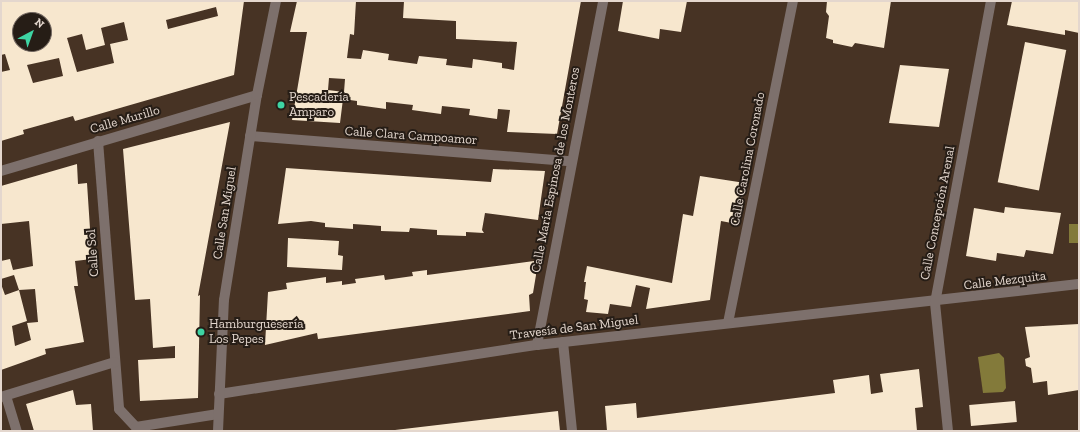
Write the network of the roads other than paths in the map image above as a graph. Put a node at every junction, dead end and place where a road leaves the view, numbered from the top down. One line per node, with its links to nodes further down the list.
1 (276, 1): 5 (street, Calle San Miguel)
2 (603, 1): 8 (street, Calle María Espinosa de los Monteros)
3 (793, 1): 12 (street, Calle Carolina Coronado)
4 (991, 1): 11 (street, Calle Concepción Arenal)
5 (257, 95): 6 (street, Calle San Miguel); 7 (street, Calle Murillo)
6 (250, 136): 8 (street, Calle Clara Campoamor); 16 (street, Calle San Miguel)
7 (98, 141): 9 (street, Calle Murillo); 15 (street, Calle Sol)
8 (570, 161): 14 (street, Calle María Espinosa de los Monteros)
9 (1, 171)
10 (1079, 284): 11 (street, Calle Mezquita)
11 (935, 303): 12 (street, Travesía de San Miguel); 22 (street, Calle Concepción Arenal)
12 (728, 323): 13 (street, Travesía de San Miguel)
13 (563, 342): 14 (street, Travesía de San Miguel); 21 (street)
14 (537, 345): 16 (street, Travesía de San Miguel)
15 (114, 362): 17 (street); 18 (street, Calle Sol)
16 (218, 394): 18 (street, Calle San Miguel)
17 (4, 396): 19 (street)
18 (218, 414): 20 (street, Calle San Miguel)
19 (17, 431)
20 (218, 431)
21 (572, 431)
22 (948, 431)

